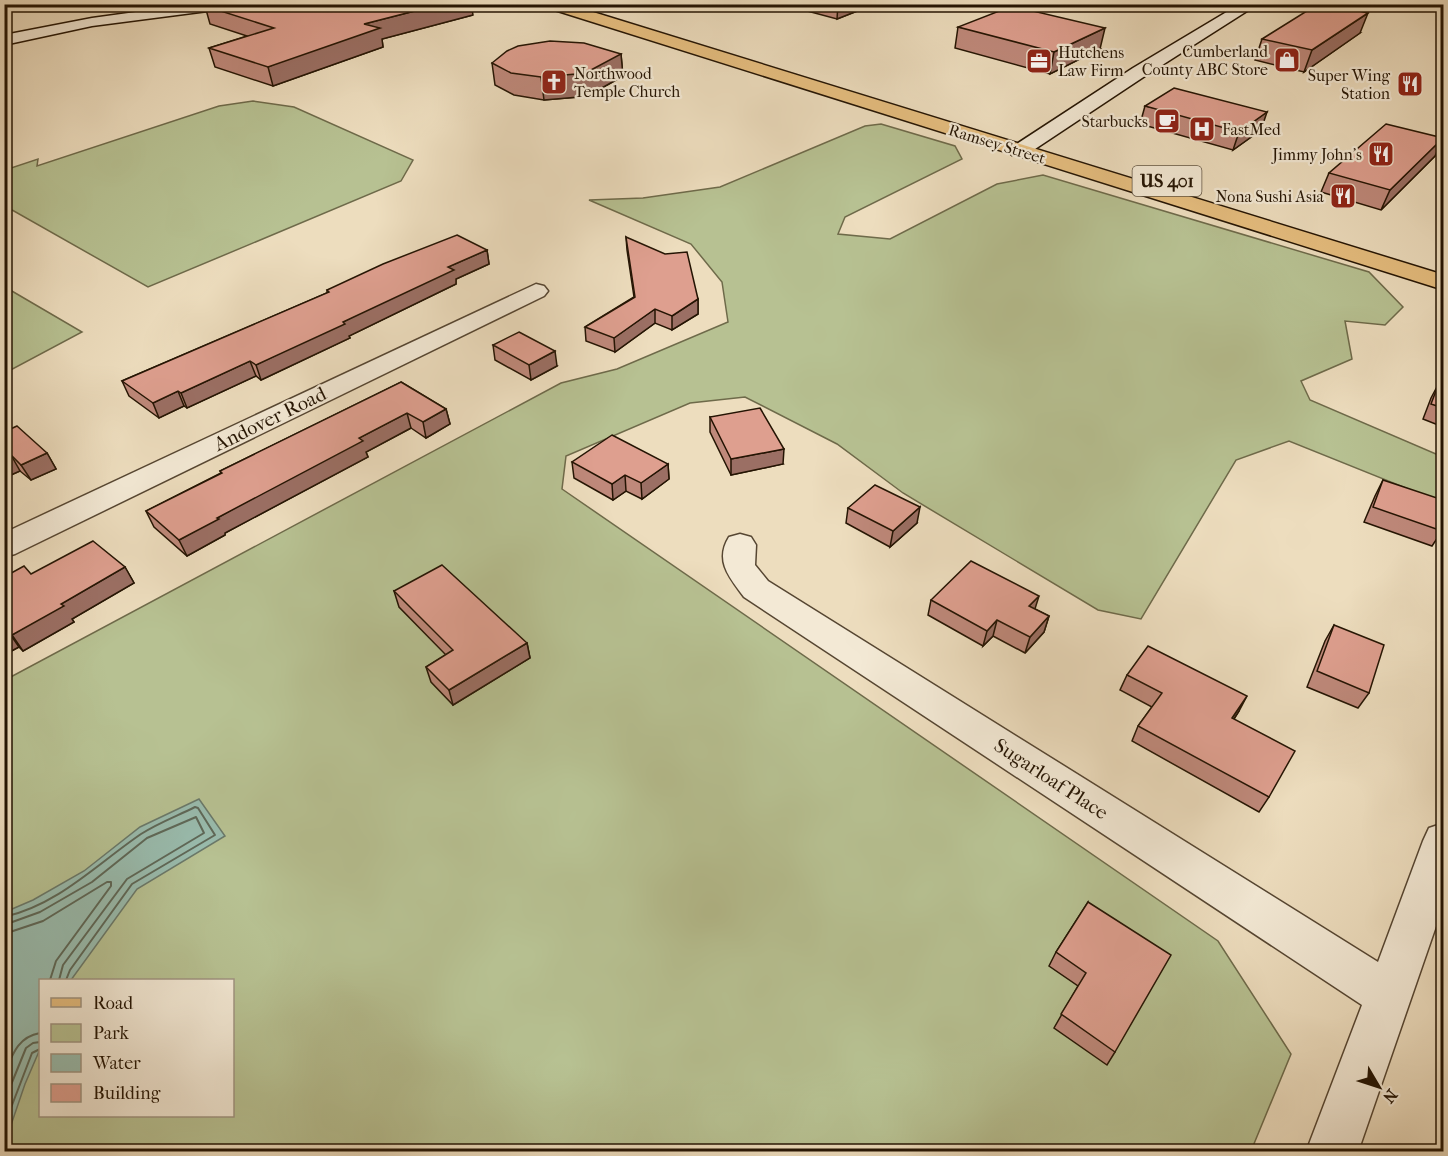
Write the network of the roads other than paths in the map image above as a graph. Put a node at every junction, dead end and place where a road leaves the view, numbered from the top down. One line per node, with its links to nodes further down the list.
1 (231, 4): 5 (street)
2 (550, 4): 6 (main road, Ramsey Street / US 401)
3 (586, 4): 6 (main road, Ramsey Street / US 401)
4 (1251, 4): 6 (street)
5 (4, 40)
6 (1026, 146): 7 (main road, Ramsey Street / US 401); 8 (main road, Ramsey Street / US 401)
7 (1443, 265)
8 (1443, 283)
9 (536, 291): 11 (street, Andover Road)
10 (740, 545): 13 (street, Sugarloaf Place)
11 (4, 546)
12 (1443, 841): 13 (street)
13 (1388, 995): 14 (street)
14 (1332, 1152)

